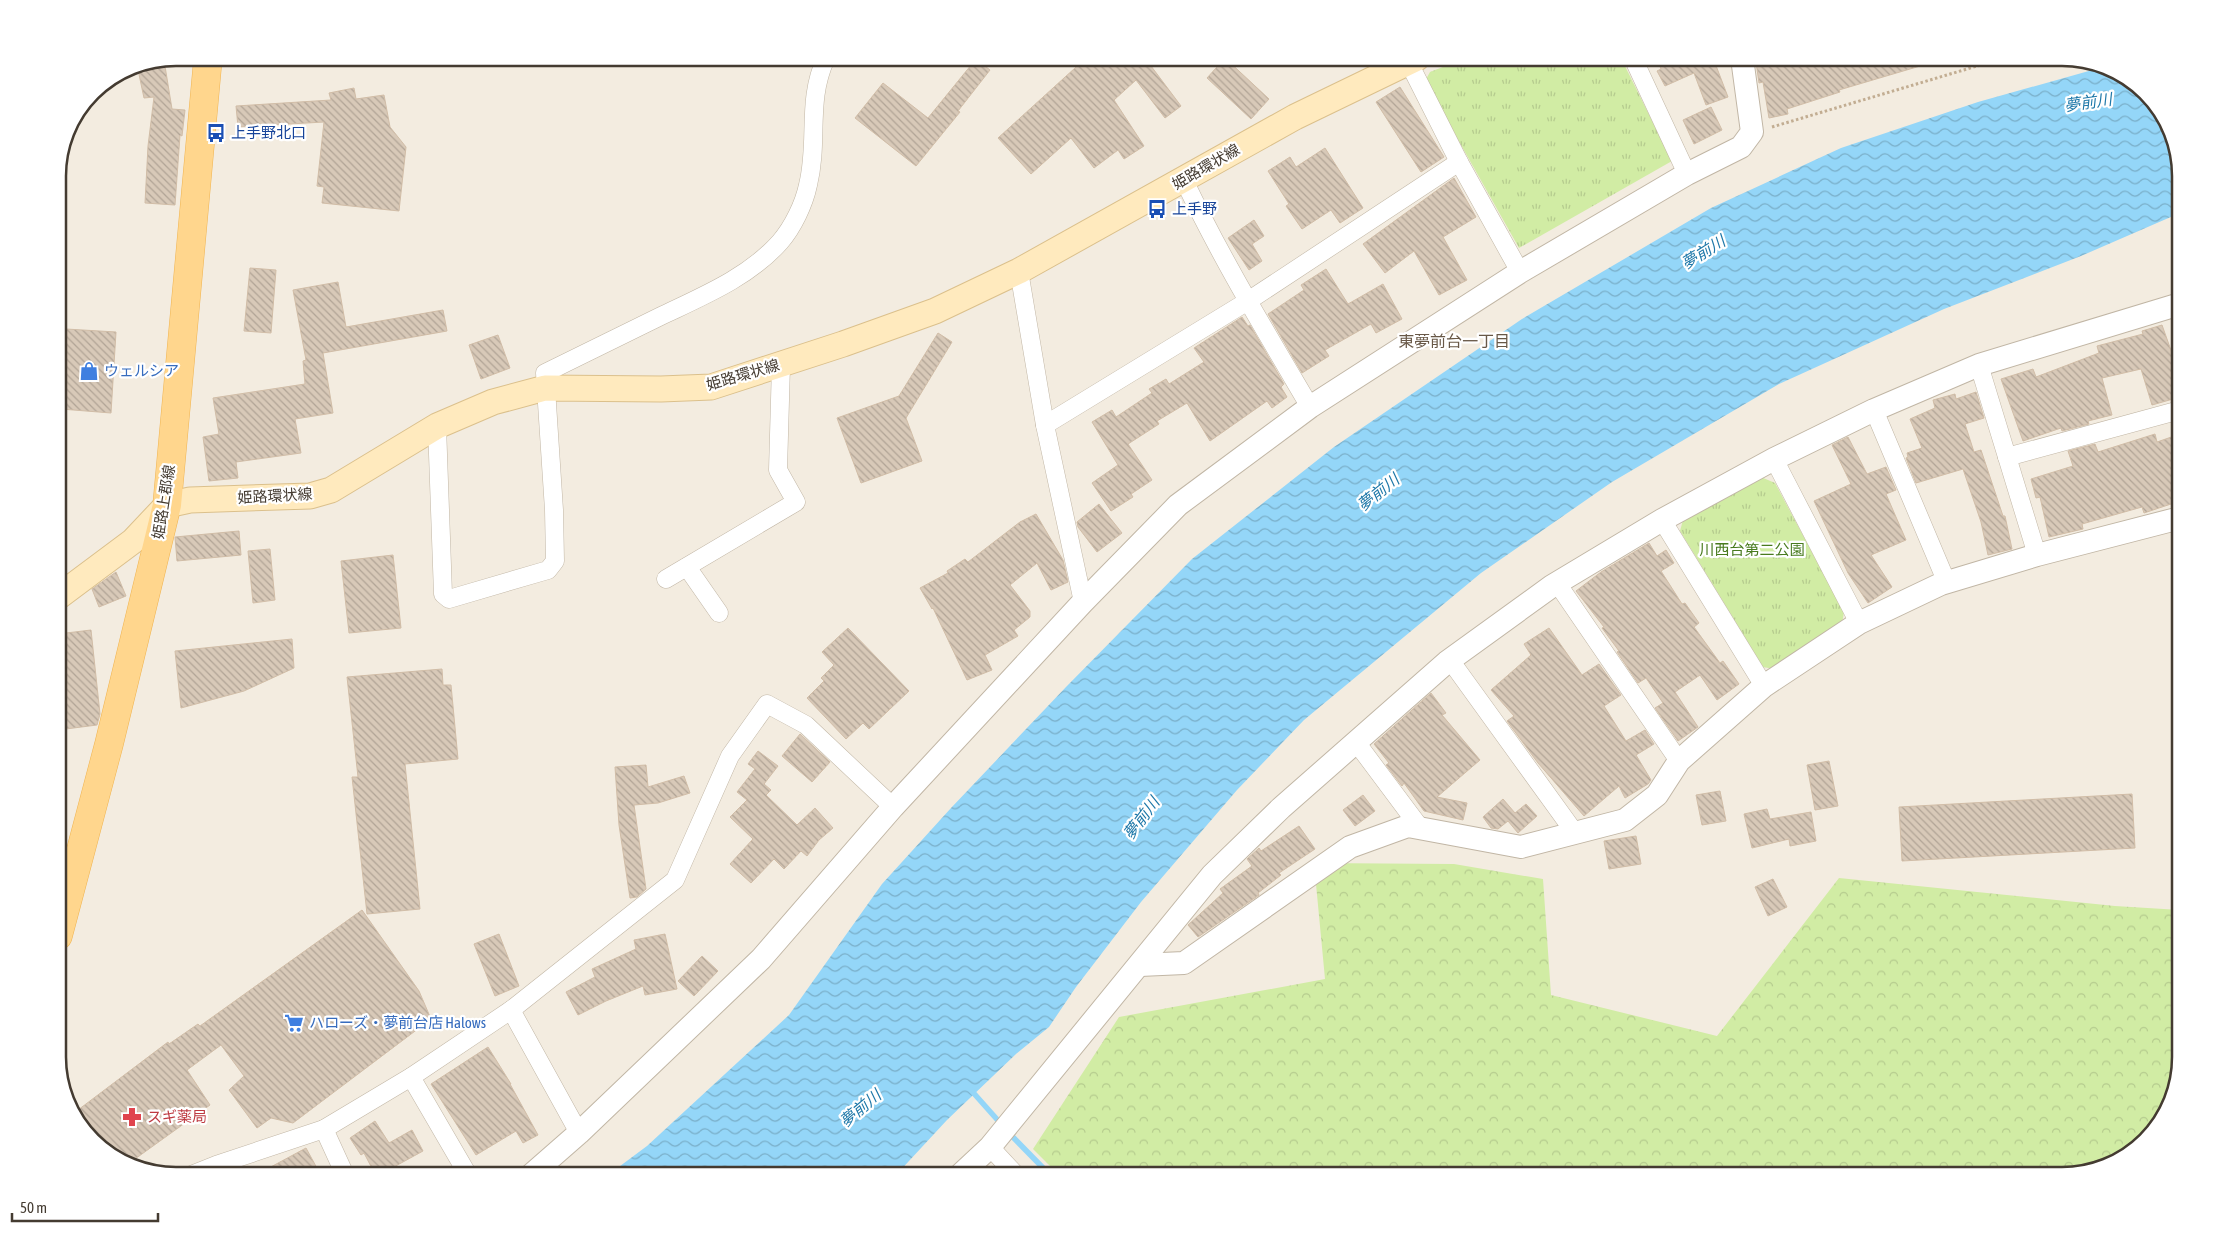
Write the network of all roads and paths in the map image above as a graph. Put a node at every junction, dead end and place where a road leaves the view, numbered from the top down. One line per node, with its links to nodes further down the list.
1 (207, 66): 26 (main road, 姫路上郡線)
2 (822, 66): 18 (street)
3 (1399, 66): 11 (main road, 姫路環状線)
4 (1416, 66): 9 (street)
5 (1638, 66): 10 (street)
6 (1743, 66): 8 (street)
7 (1977, 66): 8 (path)
8 (1752, 132): 10 (street)
9 (1459, 162): 13 (street); 14 (street)
10 (1687, 174): 13 (street)
11 (1184, 180): 12 (main road, 姫路環状線); 14 (street)
12 (1019, 270): 17 (main road, 姫路環状線); 22 (street)
13 (1520, 272): 19 (street)
14 (1248, 301): 19 (street); 22 (street)
15 (2172, 306): 16 (street)
16 (1979, 364): 20 (street); 24 (street)
17 (781, 365): 18 (main road, 姫路環状線); 30 (street)
18 (545, 388): 23 (main road, 姫路環状線); 23 (street)
19 (1310, 407): 35 (street)
20 (1874, 410): 25 (street); 32 (street)
21 (2172, 412): 24 (street)
22 (1045, 425): 35 (street)
23 (437, 426): 26 (main road, 姫路環状線)
24 (2007, 457): 29 (street)
25 (1774, 459): 27 (street); 37 (street)
26 (167, 505): 34 (main road); 45 (main road, 姫路上郡線)
27 (1662, 520): 33 (street); 39 (street)
28 (2172, 520): 29 (street)
29 (2037, 555): 32 (street)
30 (687, 567): 31 (street); 36 (street)
31 (666, 580)
32 (1947, 582): 37 (street)
33 (1557, 583): 38 (street); 41 (street)
34 (66, 591)
35 (1083, 602): 42 (street)
36 (719, 613)
37 (1859, 623): 39 (street)
38 (1450, 660): 40 (street); 44 (street)
39 (1764, 686): 41 (street)
40 (1356, 742): 43 (street); 46 (street)
41 (1679, 761): 44 (street)
42 (893, 807): 47 (street); 50 (street)
43 (1421, 828): 44 (street); 46 (street)
44 (1575, 833)
45 (66, 906)
46 (1140, 965): 51 (street)
47 (511, 1010): 48 (street); 50 (street)
48 (411, 1077): 49 (street); 54 (street)
49 (324, 1129): 52 (street); 53 (street)
50 (579, 1133): 55 (street)
51 (990, 1146): 56 (street); 57 (street)
52 (226, 1167)
53 (341, 1167)
54 (463, 1167)
55 (541, 1167)
56 (969, 1167)
57 (1008, 1167)

